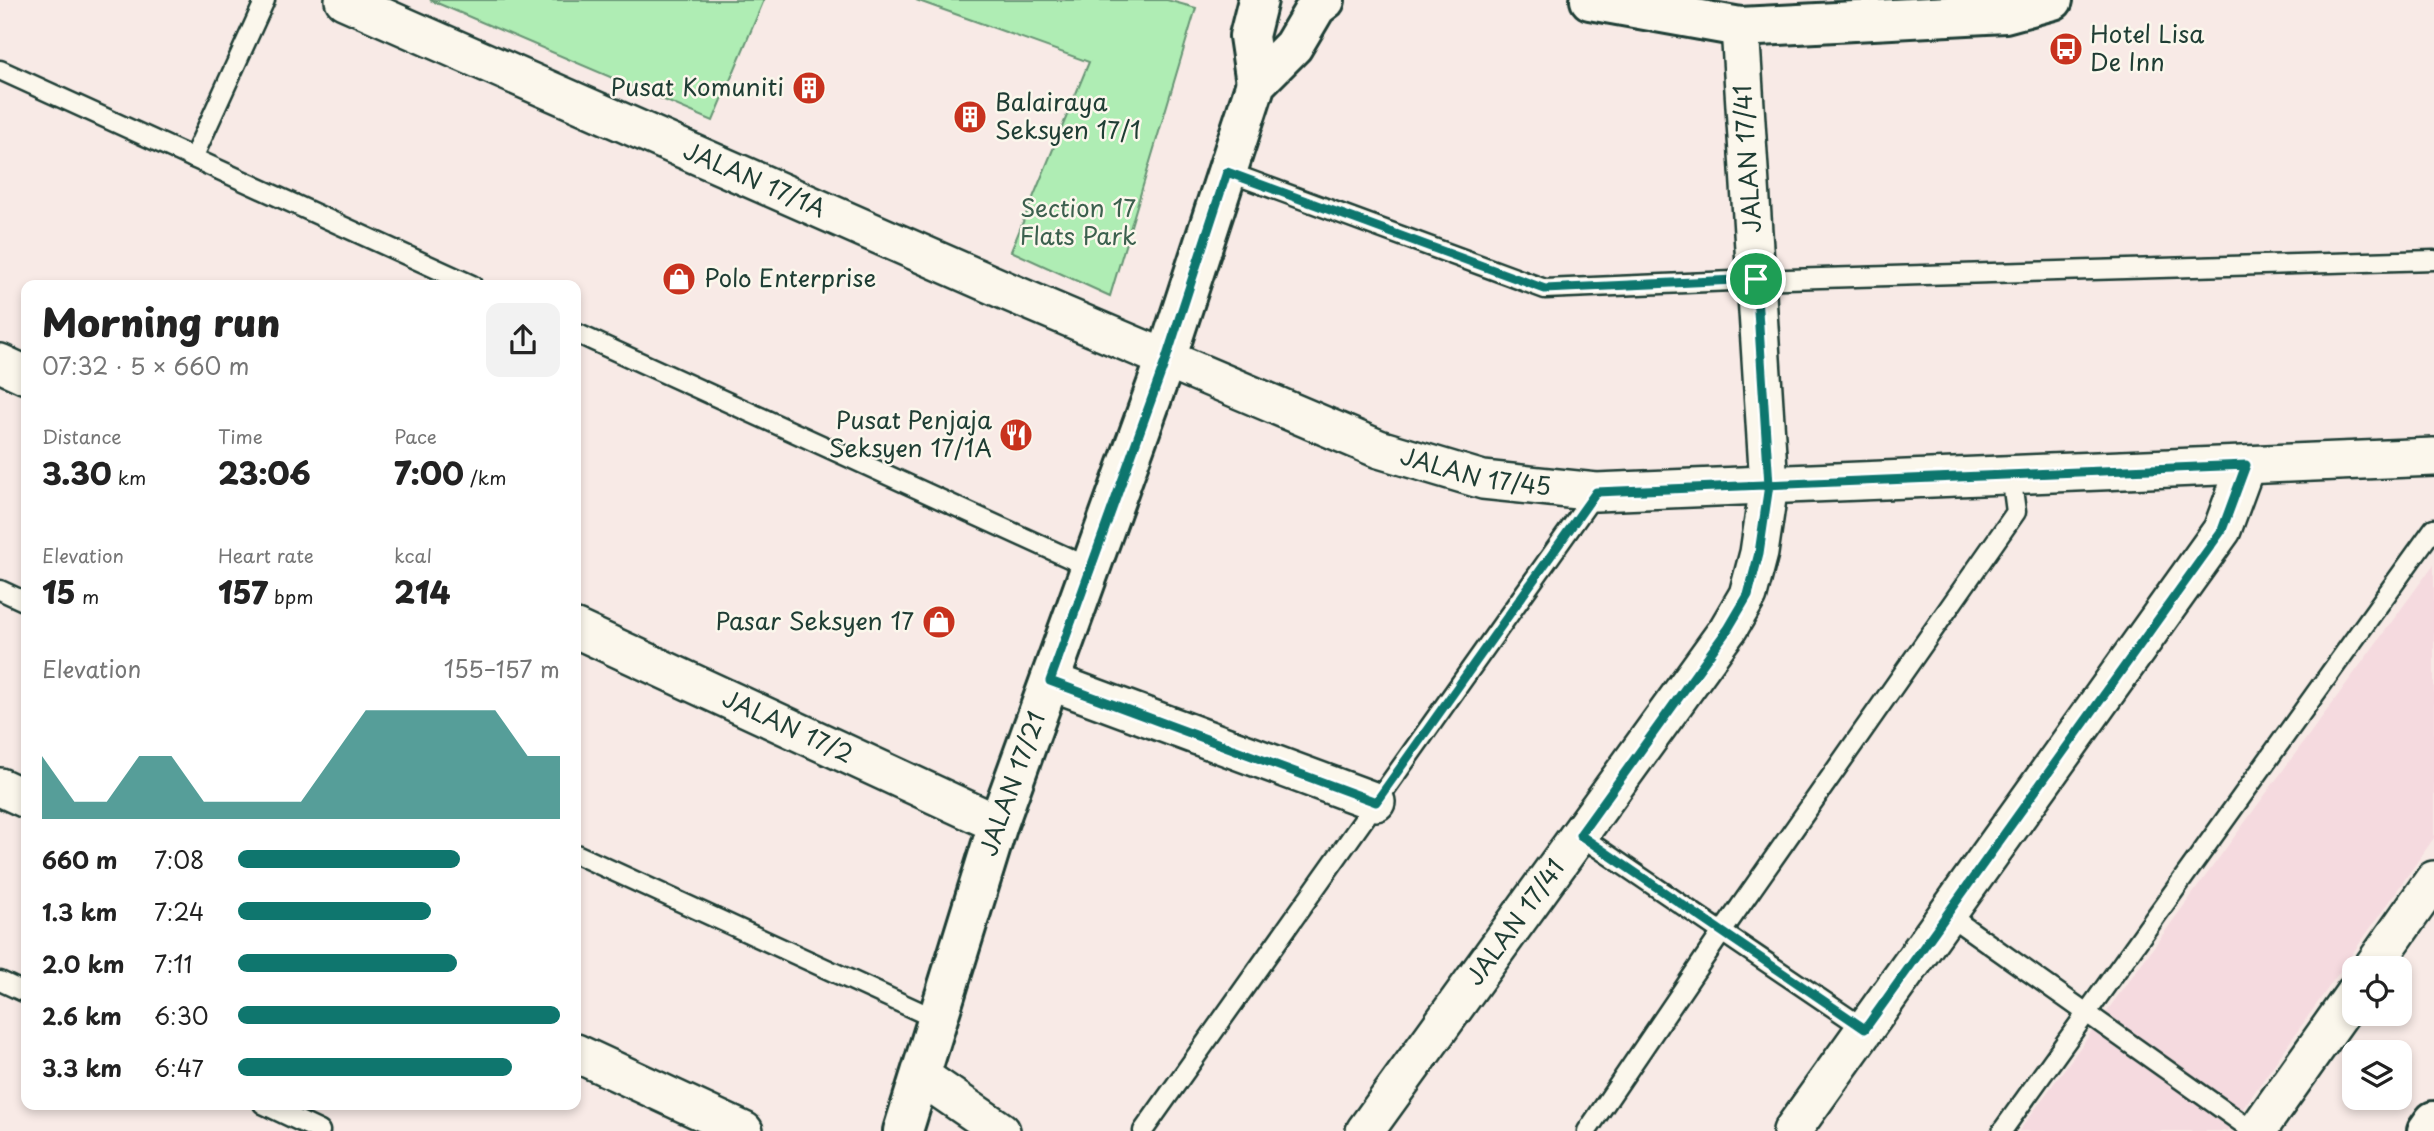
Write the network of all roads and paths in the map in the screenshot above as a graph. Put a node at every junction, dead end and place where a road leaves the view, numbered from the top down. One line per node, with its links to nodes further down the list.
1 (265, 0): 10 (lane)
2 (344, 0): 16 (street, JALAN 17/1A)
3 (1258, 0): 9 (street, JALAN 17/21)
4 (1325, 0): 9 (street, JALAN 17/21)
5 (1590, 0): 7 (street)
6 (2053, 0): 7 (street)
7 (1740, 27): 13 (street, JALAN 17/41)
8 (0, 70): 10 (lane)
9 (1256, 83): 11 (street, JALAN 17/21)
10 (193, 158): 14 (lane)
11 (1227, 172): 13 (lane); 16 (street, JALAN 17/21)
12 (2434, 260): 13 (lane)
13 (1756, 279): 22 (street, JALAN 17/41)
14 (461, 280)
15 (581, 335): 25 (lane)
16 (1166, 359): 23 (street, JALAN 17/45); 25 (street, JALAN 17/21)
17 (0, 363): 18 (street)
18 (21, 373)
19 (2434, 457): 20 (street, JALAN 17/45)
20 (2246, 465): 21 (street, JALAN 17/45); 37 (street)
21 (2011, 474): 22 (street, JALAN 17/45); 38 (lane)
22 (1769, 485): 23 (street, JALAN 17/45); 34 (street, JALAN 17/41)
23 (1596, 492): 32 (lane)
24 (2434, 528): 43 (lane)
25 (1091, 568): 29 (street, JALAN 17/21)
26 (0, 590): 27 (lane)
27 (21, 600)
28 (581, 631): 33 (street, JALAN 17/2)
29 (1050, 681): 32 (street); 33 (street, JALAN 17/21)
30 (0, 787): 31 (street)
31 (21, 797)
32 (1376, 802): 54 (lane)
33 (998, 824): 44 (street, JALAN 17/21)
34 (1580, 835): 38 (lane); 55 (street, JALAN 17/41)
35 (581, 856): 44 (lane)
36 (2434, 880): 39 (street)
37 (1947, 914): 43 (lane); 45 (street)
38 (1722, 932): 45 (lane); 56 (lane)
39 (2380, 956)
40 (0, 981): 41 (lane)
41 (21, 991)
42 (2342, 1011): 59 (street)
43 (2086, 1013): 58 (lane); 59 (lane)
44 (938, 1020): 47 (street, JALAN 17/21)
45 (1865, 1029): 57 (street)
46 (581, 1055): 51 (street)
47 (921, 1076): 52 (street, JALAN 17/21); 53 (street)
48 (275, 1110): 50 (lane)
49 (2434, 1121): 60 (street)
50 (320, 1131)
51 (744, 1131)
52 (904, 1131)
53 (1001, 1131)
54 (1143, 1131)
55 (1365, 1131)
56 (1587, 1131)
57 (1792, 1131)
58 (2002, 1131)
59 (2255, 1131)
60 (2427, 1131)

